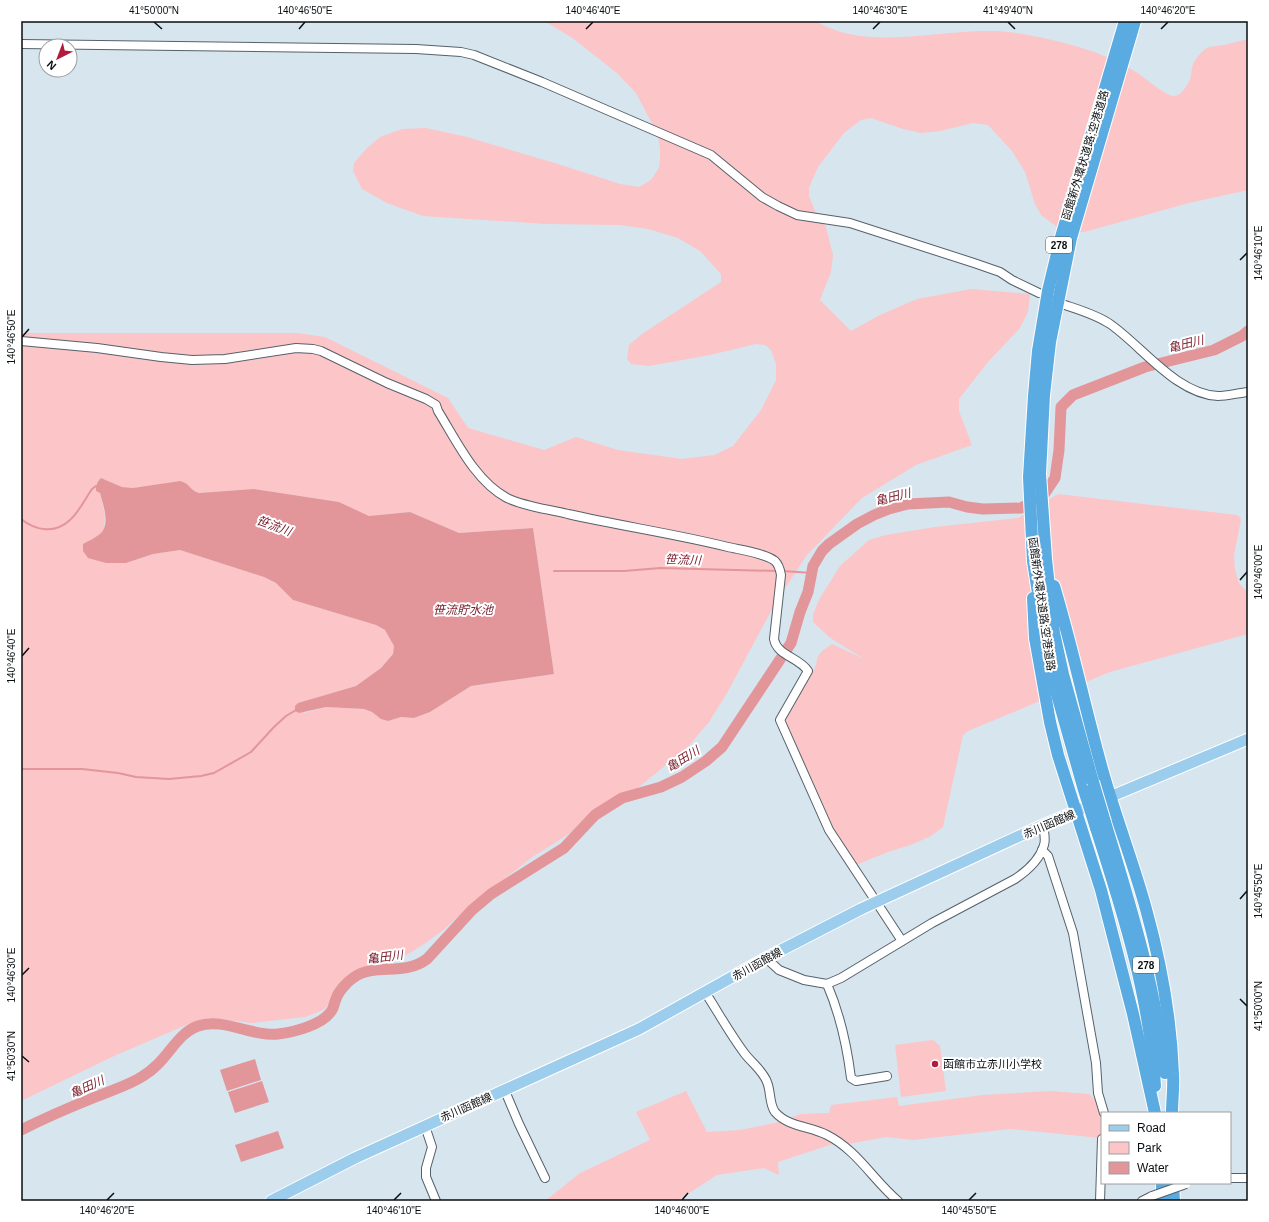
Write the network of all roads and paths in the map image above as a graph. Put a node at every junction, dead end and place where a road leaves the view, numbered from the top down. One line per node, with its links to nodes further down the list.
1 (1125, 21): 8 (highway, 函館新外環状道路;空港道路 / 278)
2 (1135, 21): 8 (highway, 函館新外環状道路;空港道路 / 278)
3 (21, 44): 4 (street)
4 (1039, 294)
5 (1065, 305): 7 (street)
6 (21, 342): 17 (street)
7 (1248, 392)
8 (1035, 476): 9 (highway, 函館新外環状道路;空港道路 / 278); 10 (highway, 函館新外環状道路;空港道路 / 278)
9 (1046, 559): 12 (highway); 15 (highway, 函館新外環状道路;空港道路 / 278, bridge)
10 (1033, 561): 13 (highway); 15 (highway, 函館新外環状道路;空港道路 / 278, bridge)
11 (1248, 739): 12 (main road, 赤川函館線)
12 (1110, 798): 13 (main road, 赤川函館線); 27 (highway)
13 (1077, 812): 14 (main road, 赤川函館線); 25 (highway)
14 (1043, 825): 16 (street); 17 (main road, 赤川函館線)
15 (1101, 825): 26 (highway, 函館新外環状道路;空港道路 / 278); 28 (highway, 函館新外環状道路;空港道路 / 278)
16 (1042, 850): 18 (street); 24 (street)
17 (876, 901): 18 (street); 19 (main road, 赤川函館線)
18 (902, 941): 20 (street)
19 (766, 958): 20 (street); 21 (main road, 赤川函館線)
20 (827, 984): 22 (street)
21 (705, 992): 23 (main road, 赤川函館線); 40 (street)
22 (887, 1076)
23 (505, 1091): 29 (main road, 赤川函館線); 31 (street)
24 (1104, 1112)
25 (1156, 1112)
26 (1156, 1112)
27 (1171, 1112)
28 (1171, 1112)
29 (425, 1126): 38 (main road, 赤川函館線); 39 (street)
30 (1101, 1170): 41 (street)
31 (545, 1178)
32 (1231, 1178): 33 (street)
33 (1248, 1178)
34 (1162, 1184): 37 (highway)
35 (1173, 1184): 43 (highway)
36 (1188, 1184): 37 (street, bridge)
37 (1157, 1199): 42 (street)
38 (271, 1201)
39 (436, 1201)
40 (898, 1201)
41 (1100, 1201)
42 (1142, 1201)
43 (1174, 1201)

